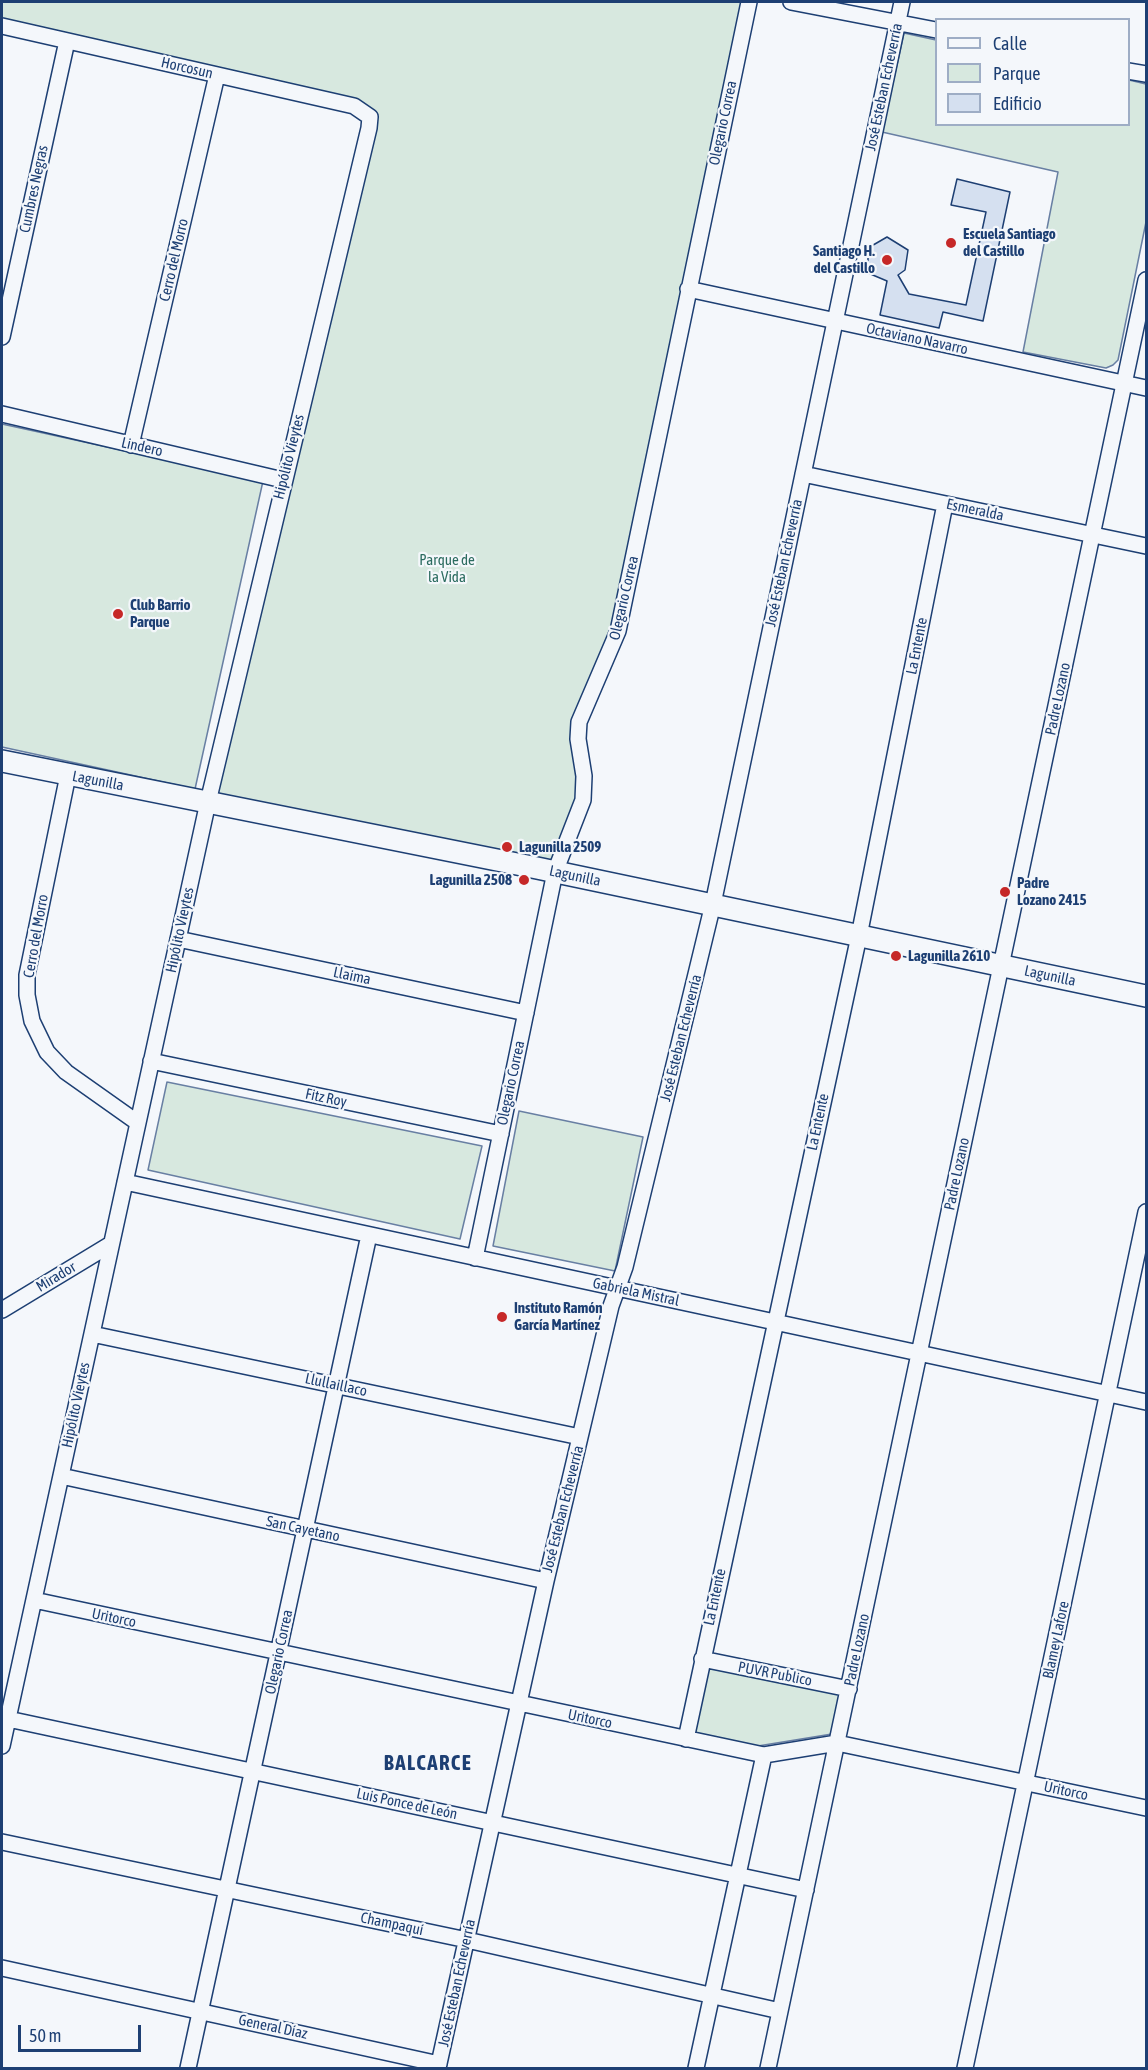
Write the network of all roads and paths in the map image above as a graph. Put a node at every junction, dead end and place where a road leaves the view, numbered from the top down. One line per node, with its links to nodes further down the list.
1 (749, 2): 13 (street, Olegario Correa)
2 (791, 2): 4 (street)
3 (902, 2): 4 (street, José Esteban Echeverría)
4 (897, 22): 6 (street); 14 (street, José Esteban Echeverría)
5 (2, 26): 7 (street, Horcosun)
6 (935, 30)
7 (67, 41): 10 (street, Horcosun); 15 (street, Cumbres Negras)
8 (1130, 70): 9 (street)
9 (1146, 74)
10 (217, 75): 11 (street, Horcosun); 19 (street, Cerro del Morro)
11 (370, 117): 21 (street, Hipólito Vieytes)
12 (1146, 280): 16 (street, Padre Lozano)
13 (688, 289): 14 (street, Octaviano Navarro); 28 (street, Olegario Correa)
14 (834, 321): 16 (street, Octaviano Navarro); 20 (street, José Esteban Echeverría)
15 (2, 337)
16 (1124, 383): 17 (street, Octaviano Navarro); 23 (street, Padre Lozano)
17 (1146, 388)
18 (2, 414): 19 (street, Lindero)
19 (131, 444): 21 (street, Lindero)
20 (803, 474): 22 (street, Esmeralda); 29 (street, José Esteban Echeverría)
21 (283, 480): 27 (street, Hipólito Vieytes)
22 (945, 504): 23 (street, Esmeralda); 30 (street, La Entente)
23 (1093, 535): 24 (street, Esmeralda); 32 (street, Padre Lozano)
24 (1146, 546)
25 (2, 761): 26 (main road, Lagunilla)
26 (68, 775): 27 (main road, Lagunilla); 36 (street, Cerro del Morro)
27 (208, 802): 28 (main road, Lagunilla); 31 (street, Hipólito Vieytes)
28 (555, 872): 29 (main road, Lagunilla); 34 (street, Olegario Correa)
29 (712, 904): 30 (main road, Lagunilla); 43 (street, José Esteban Echeverría)
30 (858, 936): 32 (main road, Lagunilla); 45 (street, La Entente)
31 (178, 939): 34 (street, Llaima); 35 (street, Hipólito Vieytes)
32 (1000, 966): 33 (main road, Lagunilla); 47 (street, Padre Lozano)
33 (1146, 996)
34 (526, 1013): 37 (street, Olegario Correa)
35 (151, 1061): 36 (street, Hipólito Vieytes); 37 (street, Fitz Roy)
36 (138, 1123): 38 (street, Hipólito Vieytes)
37 (501, 1134): 42 (street, Olegario Correa)
38 (125, 1182): 40 (street, Gabriela Mistral); 41 (street, Hipólito Vieytes)
39 (1146, 1212): 49 (street, Blamey Lafore)
40 (369, 1235): 42 (street, Gabriela Mistral); 48 (street, Olegario Correa)
41 (111, 1244): 44 (street, Mirador); 46 (street, Hipólito Vieytes)
42 (475, 1258): 43 (street, Gabriela Mistral)
43 (618, 1288): 45 (street, Gabriela Mistral); 51 (street, José Esteban Echeverría)
44 (2, 1310)
45 (774, 1322): 47 (street, Gabriela Mistral); 57 (street, La Entente)
46 (92, 1334): 48 (street, Llullaillaco); 52 (street, Hipólito Vieytes)
47 (919, 1353): 49 (street, Gabriela Mistral); 58 (street, Padre Lozano)
48 (336, 1385): 51 (street, Llullaillaco); 53 (street, Olegario Correa)
49 (1108, 1394): 50 (street, Gabriela Mistral); 66 (street, Blamey Lafore)
50 (1146, 1402)
51 (580, 1437): 54 (street, José Esteban Echeverría)
52 (61, 1476): 53 (street, San Cayetano); 55 (street, Hipólito Vieytes)
53 (305, 1529): 54 (street, San Cayetano); 56 (street, Olegario Correa)
54 (546, 1581): 59 (street, José Esteban Echeverría)
55 (34, 1600): 56 (street, Uritorco); 60 (street, Hipólito Vieytes)
56 (279, 1652): 59 (street, Uritorco); 65 (street, Olegario Correa)
57 (702, 1659): 58 (street, PUVR Publico); 61 (street, La Entente)
58 (849, 1689): 62 (street, Padre Lozano)
59 (519, 1704): 61 (street, Uritorco); 68 (street, José Esteban Echeverría)
60 (8, 1719): 63 (street, Hipólito Vieytes); 65 (street, Luis Ponce de León)
61 (686, 1739): 64 (street, Uritorco)
62 (837, 1743): 64 (street, Uritorco); 66 (street, Uritorco); 72 (street, Padre Lozano)
63 (2, 1746)
64 (764, 1755): 70 (street)
65 (253, 1771): 68 (street, Luis Ponce de León); 71 (street, Olegario Correa)
66 (1026, 1782): 67 (street, Uritorco); 82 (street, Blamey Lafore)
67 (1146, 1808)
68 (493, 1822): 70 (street, Luis Ponce de León); 73 (street, José Esteban Echeverría)
69 (2, 1842): 71 (street, Champaquí)
70 (739, 1875): 72 (street, Luis Ponce de León); 75 (street)
71 (228, 1888): 73 (street, Champaquí); 77 (street, Olegario Correa)
72 (806, 1890): 76 (street, Padre Lozano)
73 (467, 1940): 75 (street, Champaquí); 78 (street, José Esteban Echeverría)
74 (2, 1968): 77 (street, General Díaz)
75 (712, 1995): 76 (street, Champaquí); 80 (street)
76 (780, 2011): 81 (street, Padre Lozano)
77 (201, 2012): 78 (street, General Díaz); 79 (street, Olegario Correa)
78 (439, 2066)
79 (188, 2068)
80 (696, 2068)
81 (768, 2068)
82 (965, 2068)

